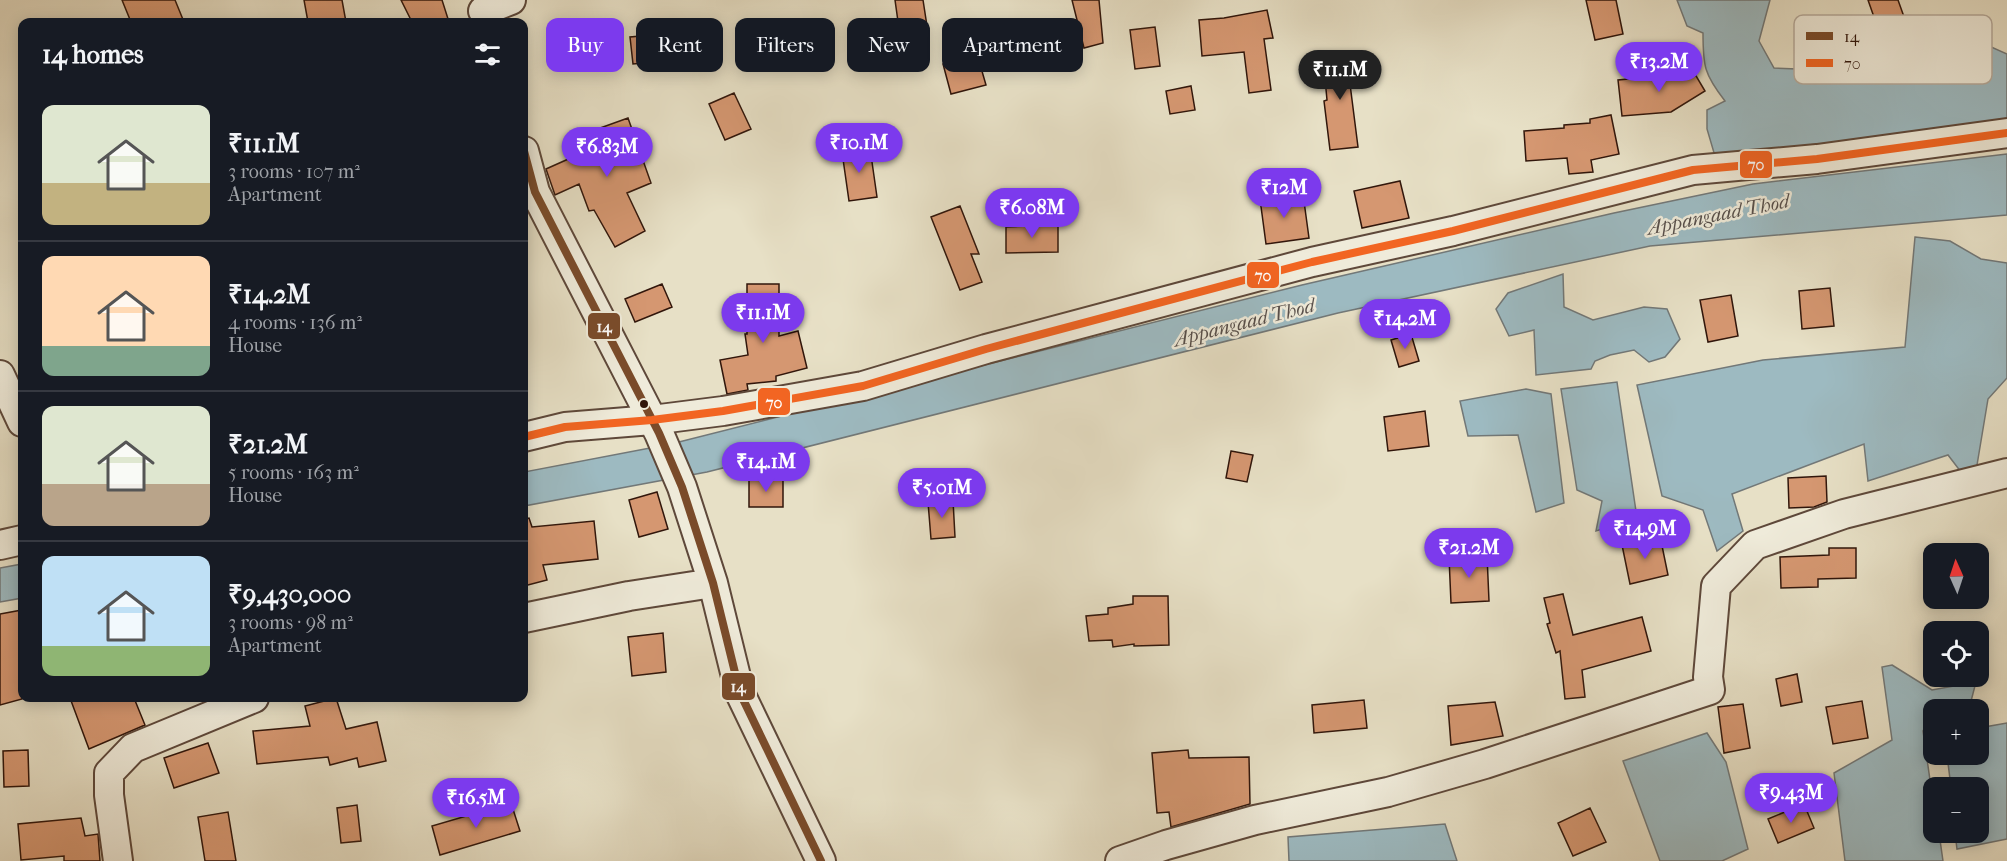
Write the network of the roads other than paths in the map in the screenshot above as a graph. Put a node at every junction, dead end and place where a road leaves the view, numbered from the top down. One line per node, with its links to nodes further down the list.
1 (511, 0): 2 (street)
2 (483, 11)
3 (2007, 133): 7 (street)
4 (528, 166): 7 (street)
5 (0, 375): 6 (street)
6 (18, 413)
7 (656, 426): 8 (street); 12 (street)
8 (528, 436)
9 (2007, 473): 17 (street)
10 (18, 541): 11 (street)
11 (0, 545)
12 (713, 583): 13 (street); 16 (street)
13 (528, 617)
14 (244, 702): 15 (street)
15 (118, 861)
16 (821, 861)
17 (1120, 861)

